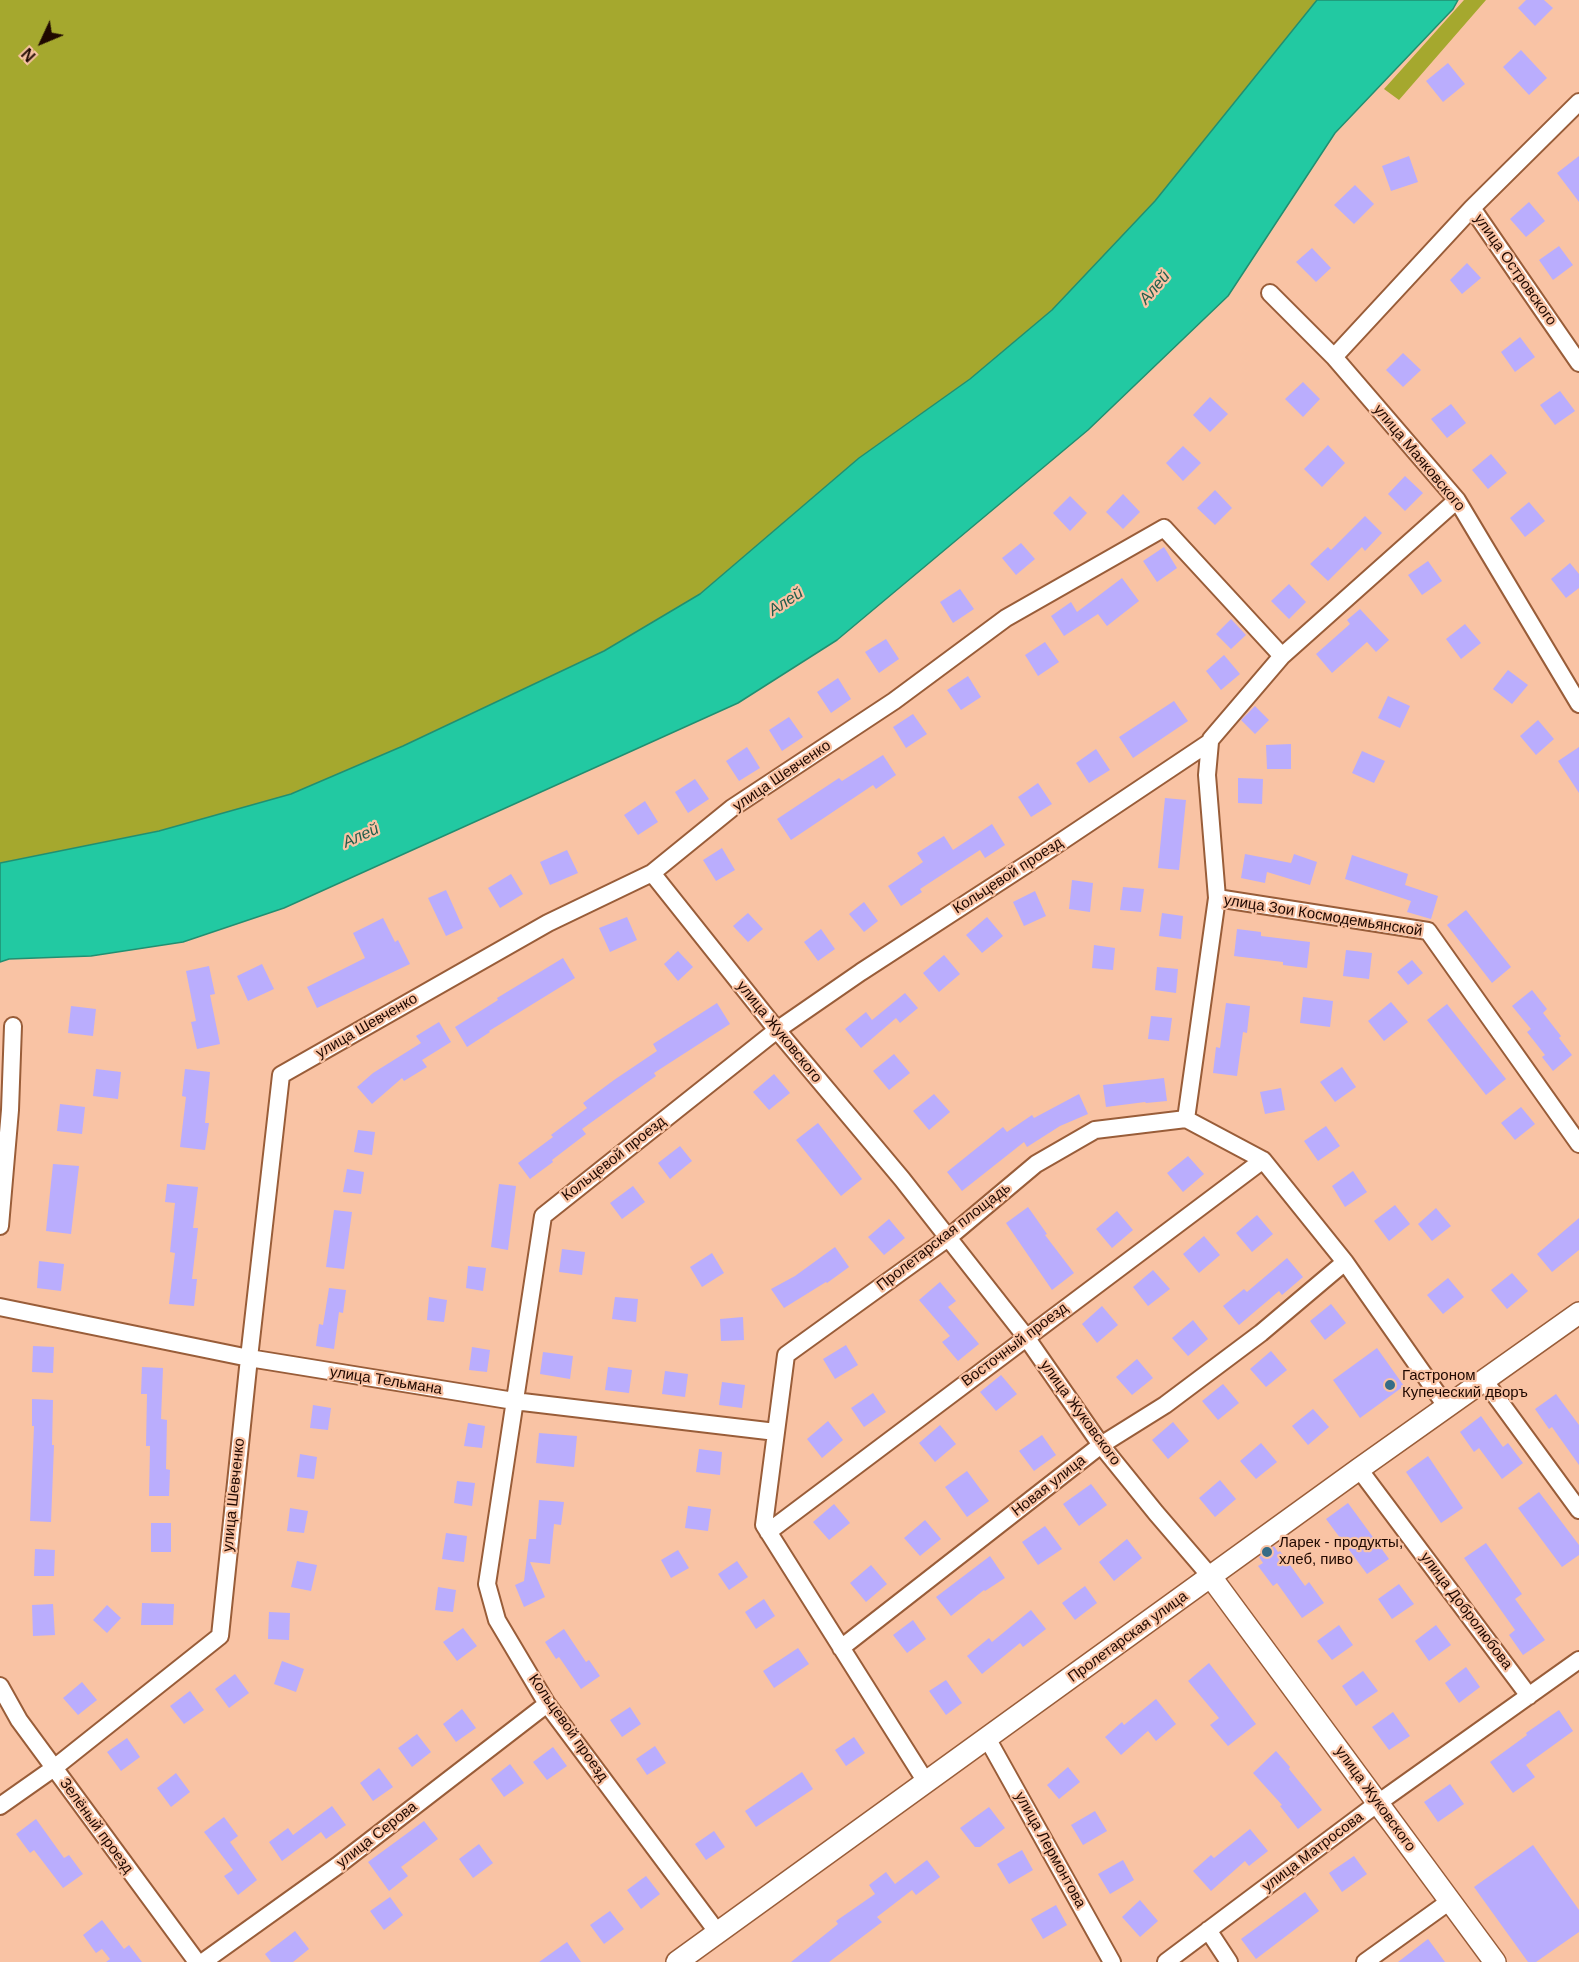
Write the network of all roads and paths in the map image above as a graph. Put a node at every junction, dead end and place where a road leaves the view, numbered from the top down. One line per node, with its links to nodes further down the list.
1 (1579, 102): 2 (street)
2 (1472, 208): 4 (street); 5 (street, улица Островского)
3 (1270, 293): 4 (street, улица Маяковского)
4 (1334, 357): 6 (street, улица Маяковского)
5 (1579, 363)
6 (1457, 500): 7 (street, Кольцевой проезд); 8 (street, улица Маяковского)
7 (1282, 656): 9 (street, Кольцевой проезд); 10 (street, улица Шевченко)
8 (1579, 704)
9 (1210, 742): 11 (street); 13 (street, Кольцевой проезд)
10 (652, 873): 13 (street, улица Жуковского); 23 (street, улица Шевченко)
11 (1217, 898): 14 (street, улица Зои Космодемьянской); 15 (street, улица Зои Космодемьянской)
12 (14, 1026): 17 (street)
13 (777, 1030): 18 (street, улица Жуковского); 25 (street, Кольцевой проезд)
14 (1186, 1119): 16 (street); 18 (street, Пролетарская площадь)
15 (1579, 1144)
16 (1263, 1160): 19 (street); 22 (street, Восточный проезд)
17 (0, 1226)
18 (948, 1238): 22 (street, улица Жуковского); 27 (street, Пролетарская площадь)
19 (1345, 1262): 26 (street); 28 (street, Новая улица)
20 (0, 1307): 23 (street, улица Тельмана)
21 (1579, 1313): 24 (street, Пролетарская улица)
22 (1026, 1337): 28 (street, улица Жуковского); 31 (street, Восточный проезд)
23 (249, 1358): 25 (street, улица Тельмана); 39 (street, улица Шевченко)
24 (1484, 1380): 26 (street, Пролетарская улица); 30 (street)
25 (514, 1401): 27 (street, улица Тельмана); 37 (street, Кольцевой проезд)
26 (1446, 1407): 29 (street, Пролетарская улица)
27 (776, 1432): 31 (street, Пролетарская площадь)
28 (1101, 1445): 32 (street, улица Жуковского); 33 (street, Новая улица)
29 (1359, 1469): 32 (street, Пролетарская улица); 36 (street, улица Добролюбова)
30 (1579, 1510)
31 (768, 1532): 33 (street, Пролетарская площадь)
32 (1211, 1577): 38 (street, Пролетарская улица); 41 (street, улица Жуковского)
33 (841, 1648): 40 (street, Пролетарская площадь)
34 (1579, 1660): 36 (street, улица Матросова)
35 (0, 1686): 39 (street, Зелёный проезд)
36 (1529, 1696): 41 (street, улица Матросова)
37 (547, 1704): 45 (street, Кольцевой проезд); 47 (street, улица Серова)
38 (987, 1738): 40 (street, Пролетарская улица); 49 (street, улица Лермонтова)
39 (54, 1768): 42 (street, улица Шевченко); 46 (street, Зелёный проезд)
40 (926, 1782): 45 (street, Пролетарская улица)
41 (1378, 1803): 43 (street, улица Жуковского); 44 (street, улица Матросова)
42 (0, 1806)
43 (1450, 1901): 52 (street); 53 (street, улица Жуковского)
44 (1208, 1930): 50 (street, улица Матросова); 51 (street)
45 (718, 1933): 48 (street, Пролетарская улица)
46 (197, 1962)
47 (203, 1962)
48 (677, 1962)
49 (1112, 1962)
50 (1166, 1962)
51 (1229, 1962)
52 (1365, 1962)
53 (1495, 1962)

